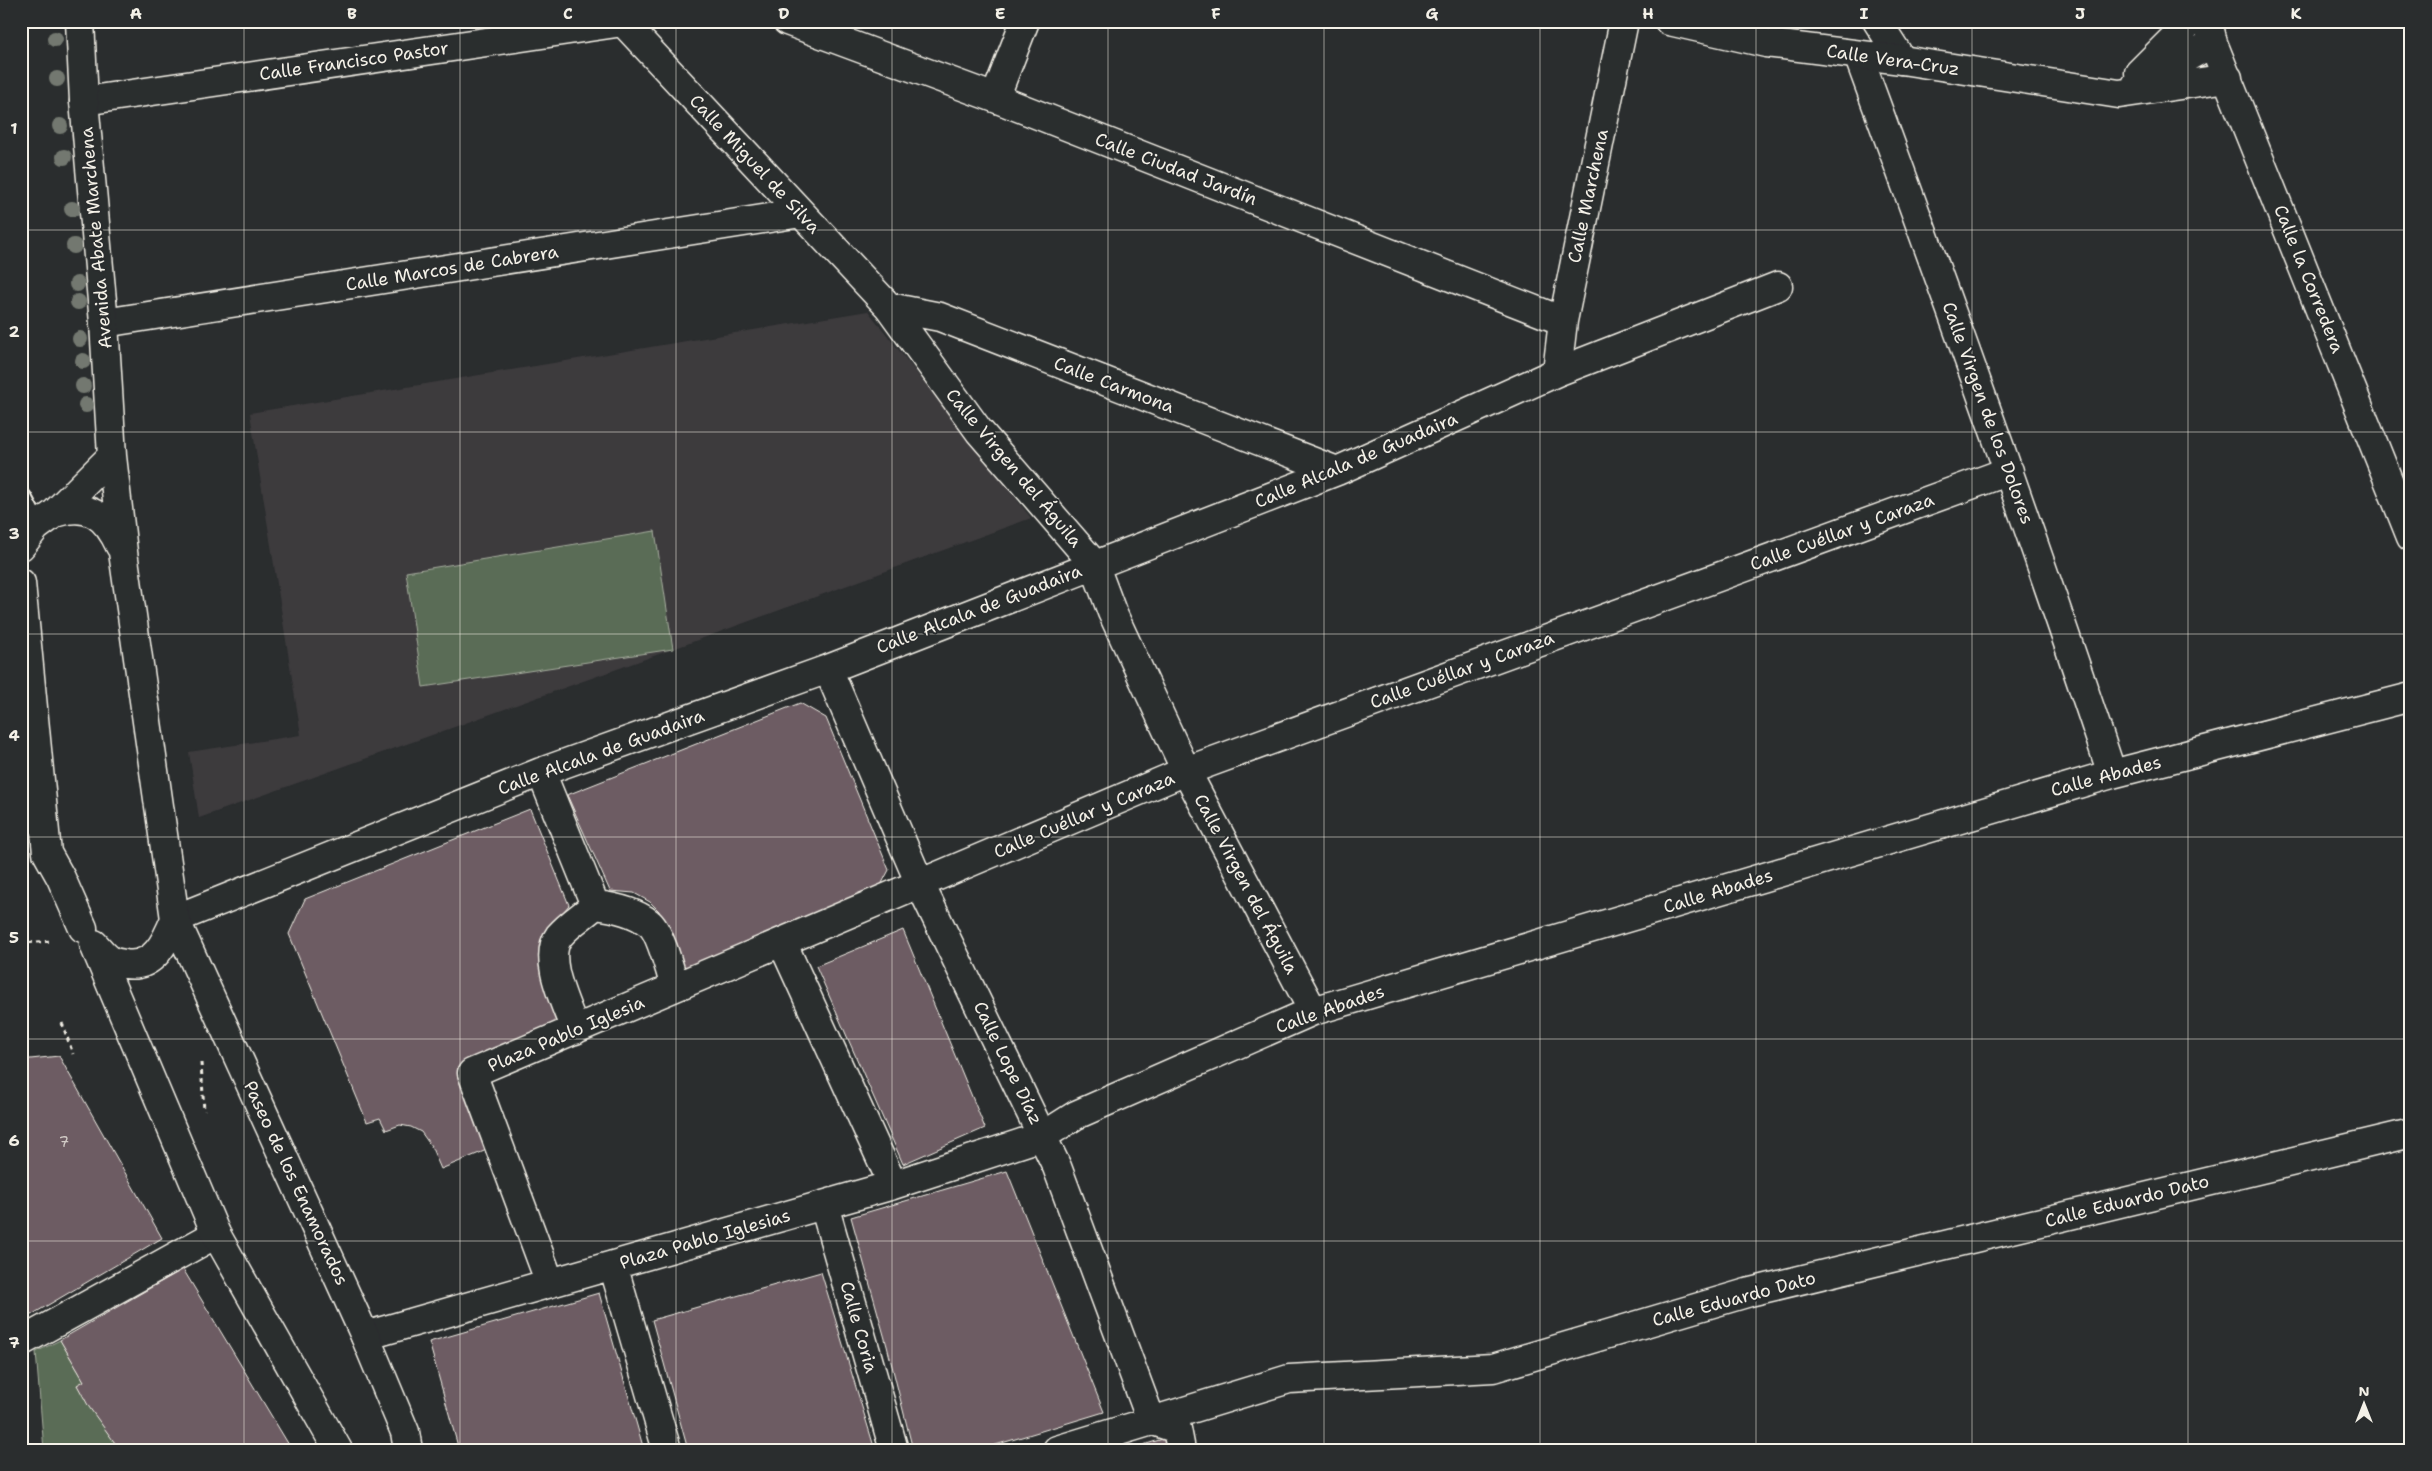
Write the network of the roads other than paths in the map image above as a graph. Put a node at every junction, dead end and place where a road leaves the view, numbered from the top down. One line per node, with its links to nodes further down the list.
1 (80, 21): 15 (street, Avenida Abate Marchena)
2 (787, 21): 14 (street, Calle Ciudad Jardín)
3 (1025, 21): 14 (street)
4 (1624, 21): 19 (street, Calle Marchena)
5 (1669, 21): 10 (street, Calle Vera-Cruz)
6 (1877, 21): 11 (street)
7 (2191, 21): 13 (street)
8 (623, 22): 15 (street, Calle Francisco Pastor); 16 (street, Calle Miguel de Silva)
9 (2210, 32): 12 (street, Calle la Corredera); 13 (street)
10 (1858, 55): 11 (street, Calle Vera-Cruz); 24 (street, Calle Virgen de los Dolores)
11 (1902, 60): 13 (street, Calle Vera-Cruz)
12 (2228, 78): 13 (street, Calle Vera-Cruz); 27 (street, Calle la Corredera)
13 (2119, 94)
14 (995, 98): 19 (street, Calle Ciudad Jardín)
15 (84, 101): 20 (street, Avenida Abate Marchena)
16 (801, 213): 18 (street, Calle Miguel de Silva); 20 (street, Calle Marcos de Cabrera)
17 (1778, 286): 21 (street, Calle Alcala de Guadaira)
18 (889, 307): 23 (street, Calle Carmona); 29 (street, Calle Virgen del Águila)
19 (1563, 321): 21 (street, Calle Marchena)
20 (104, 323): 22 (street, Avenida Abate Marchena)
21 (1557, 372): 23 (street, Calle Alcala de Guadaira)
22 (112, 456): 26 (street); 28 (street, Avenida Abate Marchena)
23 (1336, 471): 29 (street, Calle Alcala de Guadaira)
24 (2009, 471): 33 (street, Calle Cuéllar y Caraza); 35 (street, Calle Virgen de los Dolores)
25 (21, 499): 26 (lane)
26 (38, 529): 28 (street)
27 (2411, 537)
28 (123, 552): 38 (street, Avenida Abate Marchena)
29 (1094, 564): 31 (street, Calle Alcala de Guadaira); 33 (street, Calle Virgen del Águila)
30 (21, 583): 39 (street)
31 (828, 669): 34 (street, Calle Alcala de Guadaira); 36 (street, Calle Lope Díaz)
32 (2411, 697): 35 (street, Calle Abades)
33 (1186, 771): 36 (street, Calle Cuéllar y Caraza); 42 (street, Calle Virgen del Águila)
34 (541, 772): 37 (street); 38 (street, Calle Alcala de Guadaira)
35 (2112, 774): 42 (street, Calle Abades)
36 (920, 884): 40 (street, Plaza Pablo Iglesia); 45 (street, Calle Lope Díaz)
37 (595, 905): 41 (street); 43 (street)
38 (175, 919): 39 (street); 51 (street, Paseo de los Enamorados)
39 (88, 936): 48 (street)
40 (782, 942): 41 (street, Plaza Pablo Iglesia); 46 (street)
41 (675, 987): 43 (street, Plaza Pablo Iglesia)
42 (1313, 1011): 45 (street, Calle Abades)
43 (575, 1030): 50 (street, Plaza Pablo Iglesia)
44 (2411, 1133): 53 (street, Calle Eduardo Dato)
45 (1043, 1136): 46 (street, Plaza Pablo Iglesias); 53 (street, Calle Lope Díaz)
46 (893, 1185): 47 (street, Plaza Pablo Iglesias)
47 (824, 1205): 49 (street, Plaza Pablo Iglesias); 57 (street, Calle Coria)
48 (216, 1234): 52 (street); 54 (street)
49 (613, 1265): 50 (street, Plaza Pablo Iglesias); 56 (street)
50 (550, 1283): 51 (street, Plaza Pablo Iglesias)
51 (366, 1336): 55 (street, Paseo de los Enamorados)
52 (21, 1342)
53 (1151, 1420): 58 (street, Calle Eduardo Dato); 59 (street)
54 (338, 1450)
55 (408, 1450)
56 (667, 1450)
57 (894, 1450)
58 (1058, 1450)
59 (1181, 1450)

